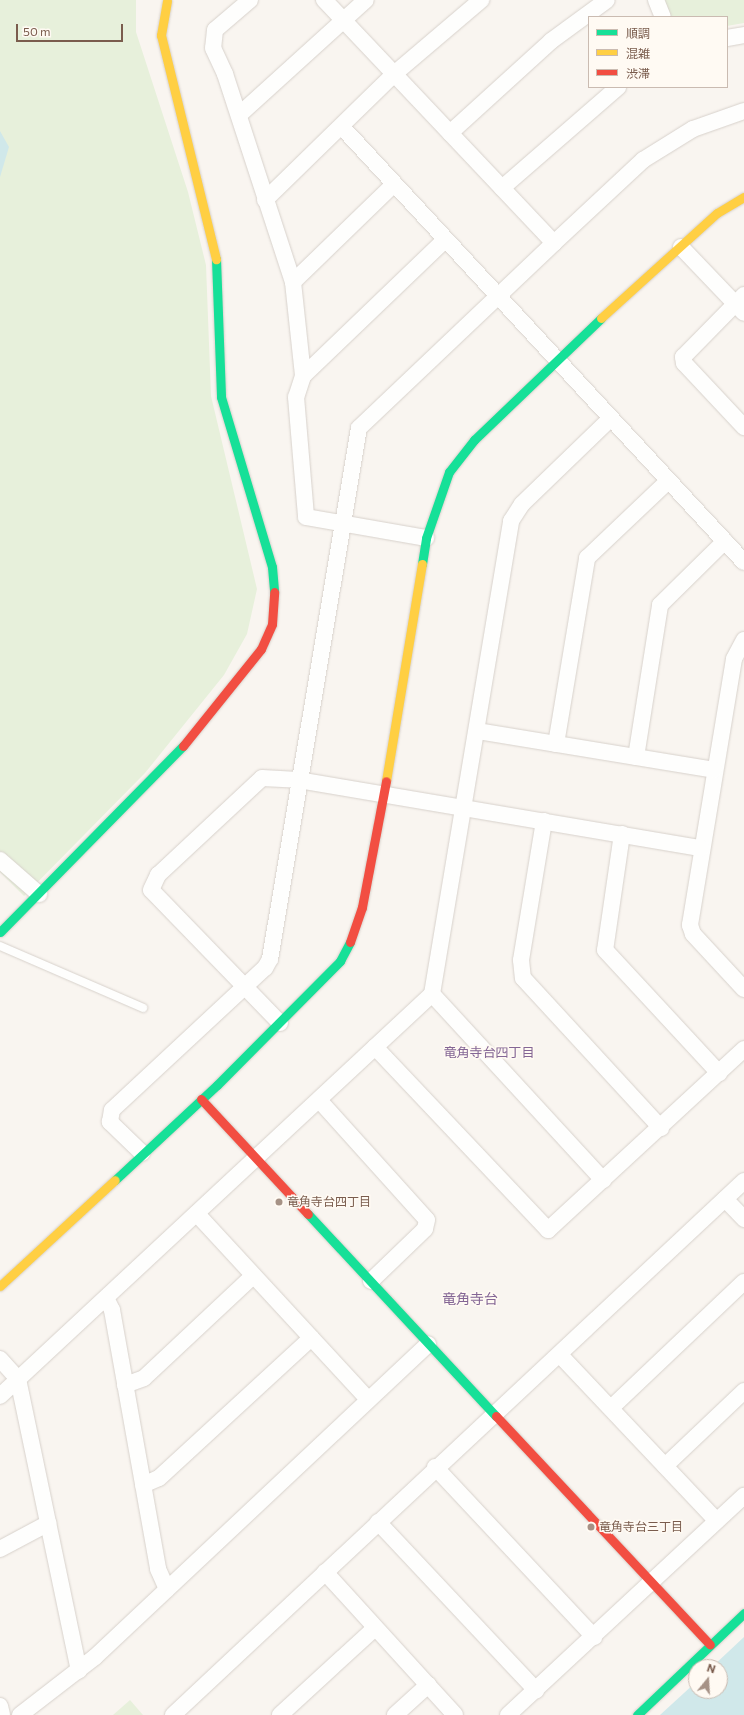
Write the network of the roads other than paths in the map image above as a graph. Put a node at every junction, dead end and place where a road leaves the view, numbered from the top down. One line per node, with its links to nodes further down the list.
1 (167, 0): 49 (street)
2 (250, 0): 15 (street)
3 (324, 0): 9 (street)
4 (366, 0): 9 (street)
5 (481, 0): 12 (street)
6 (607, 0): 17 (street)
7 (656, 0): 8 (street)
8 (663, 16)
9 (343, 21): 12 (street); 15 (street)
10 (744, 35): 11 (street)
11 (728, 38)
12 (393, 75): 16 (street); 17 (street)
13 (617, 88): 19 (street)
14 (744, 111): 23 (street)
15 (239, 115): 21 (street)
16 (342, 127): 18 (street); 21 (street)
17 (450, 133): 19 (street)
18 (394, 184): 22 (street); 25 (street)
19 (502, 188): 23 (street)
20 (744, 197): 24 (street)
21 (265, 200): 25 (street)
22 (444, 240): 26 (street); 29 (street)
23 (554, 243): 26 (street)
24 (681, 247): 27 (street); 28 (street)
25 (293, 282): 29 (street)
26 (498, 298): 28 (street); 33 (street)
27 (741, 304): 31 (street)
28 (555, 360): 30 (street); 34 (street)
29 (303, 376): 33 (street)
30 (610, 419): 32 (street); 38 (street)
31 (744, 427)
32 (668, 481): 35 (street); 39 (street)
33 (342, 523): 34 (street); 42 (street)
34 (426, 538): 43 (street)
35 (725, 542): 36 (street); 40 (street)
36 (744, 562)
37 (744, 640): 41 (street)
38 (477, 731): 39 (street); 44 (street)
39 (556, 744): 40 (street)
40 (636, 757): 41 (street)
41 (714, 770): 47 (street)
42 (298, 780): 43 (street); 52 (street); 52 (street)
43 (384, 795): 44 (street); 56 (street)
44 (465, 808): 45 (street); 54 (street)
45 (544, 821): 46 (street); 62 (street)
46 (622, 834): 47 (street); 59 (street)
47 (701, 848): 53 (street)
48 (0, 860): 49 (street)
49 (39, 894): 50 (street)
50 (0, 932)
51 (0, 946): 55 (lane)
52 (244, 987): 56 (street); 63 (street)
53 (744, 989)
54 (432, 994): 57 (street); 65 (street)
55 (143, 1008)
56 (280, 1023): 60 (street)
57 (375, 1047): 61 (street); 65 (street)
58 (744, 1049): 59 (street)
59 (719, 1073): 62 (street)
60 (201, 1099): 63 (street); 64 (street)
61 (319, 1100): 64 (street); 71 (street)
62 (661, 1128): 65 (street)
63 (142, 1153): 73 (street)
64 (256, 1158): 68 (street); 71 (street)
65 (603, 1180)
66 (744, 1181): 67 (street)
67 (725, 1199): 69 (street); 77 (street)
68 (197, 1214): 70 (street); 74 (street)
69 (744, 1219)
70 (253, 1276): 75 (street); 80 (street)
71 (371, 1281): 76 (street)
72 (744, 1282): 84 (street)
73 (0, 1286)
74 (107, 1300): 79 (street); 80 (street)
75 (310, 1338): 83 (street); 88 (street)
76 (428, 1344): 83 (street); 85 (street)
77 (560, 1355): 84 (street); 85 (street)
78 (0, 1359): 79 (street)
79 (18, 1379): 82 (street); 92 (street)
80 (125, 1385): 88 (street)
81 (744, 1391): 86 (street)
82 (0, 1396)
83 (368, 1400): 96 (street)
84 (610, 1408): 86 (street)
85 (496, 1413): 87 (street); 95 (street)
86 (665, 1466): 90 (street)
87 (435, 1467): 91 (street); 99 (street)
88 (143, 1485): 96 (street)
89 (744, 1496): 90 (street)
90 (717, 1521): 95 (street)
91 (378, 1522): 94 (street); 103 (street)
92 (49, 1523): 93 (street); 101 (street)
93 (0, 1549)
94 (325, 1572): 98 (street); 107 (street)
95 (653, 1583): 99 (street); 100 (street)
96 (167, 1589): 101 (street)
97 (744, 1613): 100 (street)
98 (375, 1628): 102 (street); 108 (street)
99 (594, 1637): 103 (street)
100 (710, 1645): 112 (street)
101 (79, 1671): 106 (street)
102 (428, 1685): 109 (street); 110 (street)
103 (536, 1690): 111 (street)
104 (0, 1706): 105 (street)
105 (2, 1715)
106 (20, 1715)
107 (173, 1715)
108 (280, 1715)
109 (395, 1715)
110 (455, 1715)
111 (508, 1715)
112 (637, 1715)

